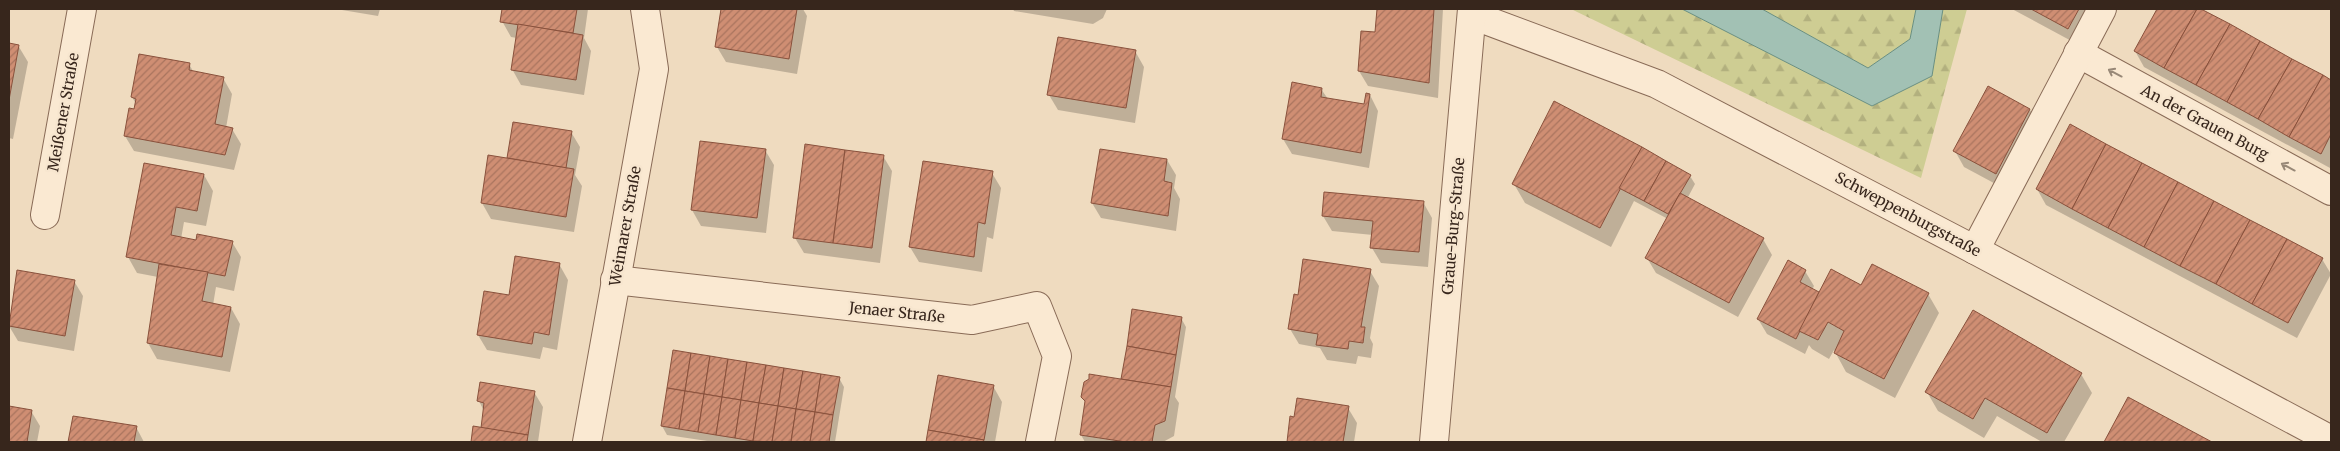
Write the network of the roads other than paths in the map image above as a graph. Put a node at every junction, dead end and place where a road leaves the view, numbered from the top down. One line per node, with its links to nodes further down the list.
1 (82, 9): 7 (street, Meißener Straße)
2 (645, 9): 9 (street, Weimarer Straße)
3 (2102, 9): 5 (street)
4 (1472, 12): 8 (street, Schweppenburgstraße); 13 (street, Graue-Burg-Straße)
5 (2078, 53): 6 (street, An der Grauen Burg, one-way to 5); 8 (street)
6 (2331, 191)
7 (45, 215)
8 (1975, 250): 10 (street, Schweppenburgstraße)
9 (615, 280): 11 (street, Weimarer Straße); 12 (street, Jenaer Straße)
10 (2331, 440)
11 (587, 442)
12 (1040, 442)
13 (1434, 442)

